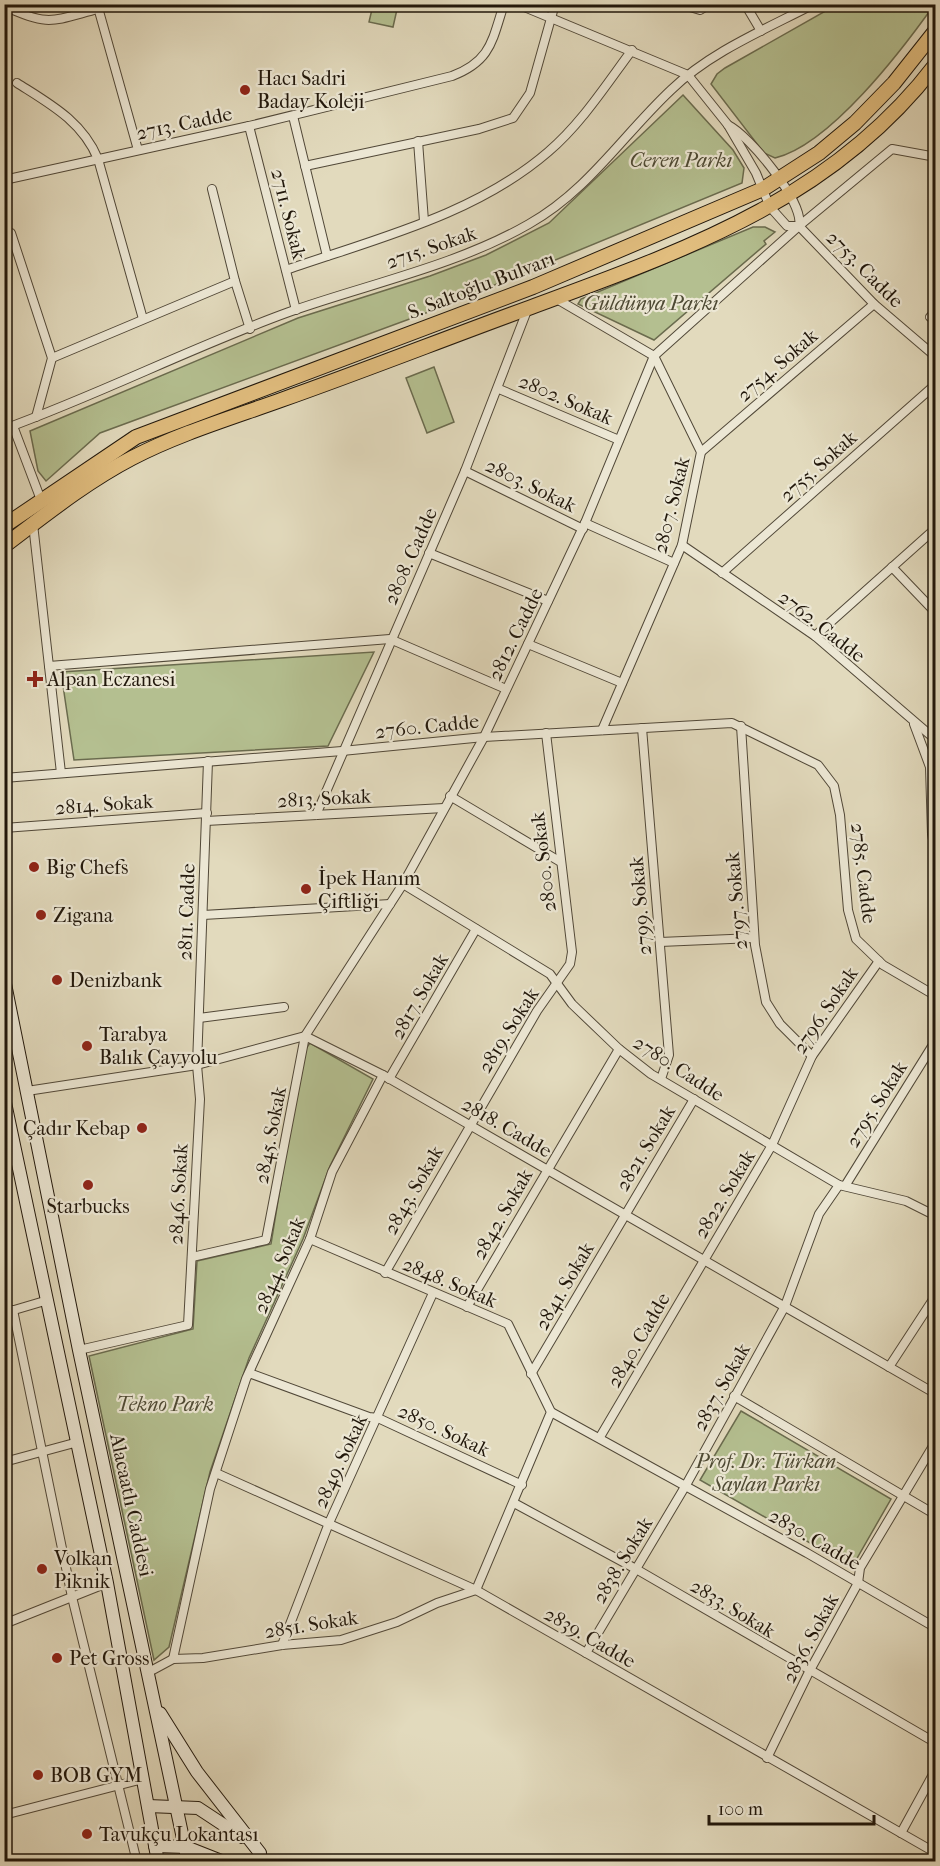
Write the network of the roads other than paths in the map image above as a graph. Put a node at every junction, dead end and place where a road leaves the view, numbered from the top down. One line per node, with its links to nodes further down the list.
1 (504, 4): 17 (street, 2713. Cadde)
2 (517, 4): 10 (street)
3 (555, 4): 10 (street)
4 (680, 4): 5 (street)
5 (710, 4)
6 (745, 4): 12 (street)
7 (814, 4): 12 (street, 2715. Sokak)
8 (4, 6): 9 (street)
9 (98, 7): 21 (street)
10 (553, 18): 13 (street); 20 (street)
11 (936, 30): 25 (main road, S. Saltoğlu Bulvarı)
12 (761, 31): 15 (street, 2715. Sokak)
13 (632, 50): 15 (street); 31 (street)
14 (934, 70): 29 (main road, S. Saltoğlu Bulvarı)
15 (688, 75): 18 (street); 40 (street, 2715. Sokak)
16 (17, 83): 23 (street)
17 (293, 116): 19 (street, 2713. Cadde); 24 (street)
18 (728, 125): 25 (street); 28 (street)
19 (249, 126): 21 (street, 2713. Cadde); 35 (street, 2711. Sokak)
20 (418, 141): 24 (street); 31 (street)
21 (138, 150): 23 (street, 2713. Cadde)
22 (936, 157): 32 (street)
23 (98, 159): 26 (street, 2713. Cadde); 41 (street)
24 (305, 166): 34 (street)
25 (780, 179): 28 (main road, S. Saltoğlu Bulvarı); 29 (street)
26 (4, 180)
27 (212, 189): 36 (street)
28 (763, 189): 30 (street); 53 (main road, S. Saltoğlu Bulvarı)
29 (789, 197): 30 (main road, S. Saltoğlu Bulvarı); 32 (street)
30 (770, 207): 32 (street); 37 (main road, S. Saltoğlu Bulvarı)
31 (424, 221): 34 (street)
32 (799, 226): 38 (street, 2753. Cadde); 43 (street)
33 (11, 232): 45 (street)
34 (327, 255): 35 (street)
35 (286, 270): 40 (street, 2711. Sokak)
36 (235, 281): 41 (street); 42 (street)
37 (555, 298): 39 (main road, S. Saltoğlu Bulvarı); 43 (street)
38 (874, 304): 44 (street, 2753. Cadde); 51 (street, 2754. Sokak)
39 (528, 308): 47 (street, 2808. Cadde); 54 (main road, S. Saltoğlu Bulvarı)
40 (296, 310): 42 (street, 2715. Sokak)
41 (143, 319): 45 (street)
42 (250, 328): 48 (street, 2715. Sokak)
43 (654, 356): 50 (street, 2812. Cadde); 51 (street, 2807. Sokak)
44 (936, 357)
45 (52, 358): 48 (street)
46 (936, 384): 63 (street, 2755. Sokak)
47 (499, 389): 50 (street, 2802. Sokak); 52 (street, 2808. Cadde)
48 (36, 417): 49 (street, 2715. Sokak)
49 (9, 428): 53 (street)
50 (619, 440): 56 (street, 2812. Cadde)
51 (701, 452): 58 (street, 2807. Sokak)
52 (465, 471): 56 (street, 2803. Sokak); 60 (street, 2808. Cadde)
53 (41, 500): 55 (main road, S. Saltoğlu Bulvarı)
54 (33, 524): 59 (main road, S. Saltoğlu Bulvarı); 69 (street)
55 (4, 526)
56 (584, 526): 61 (street, 2803. Sokak); 64 (street, 2812. Cadde)
57 (936, 528): 62 (street)
58 (682, 545): 61 (street, 2807. Sokak); 63 (street, 2762. Cadde)
59 (4, 546)
60 (429, 554): 64 (street); 67 (street, 2808. Cadde)
61 (674, 562): 70 (street, 2807. Sokak)
62 (892, 567): 65 (street); 66 (street)
63 (722, 573): 66 (street, 2762. Cadde)
64 (548, 602): 68 (street, 2812. Cadde)
65 (936, 613)
66 (815, 636): 72 (street, 2762. Cadde)
67 (390, 639): 69 (street); 71 (street); 79 (street, 2808. Cadde)
68 (528, 644): 70 (street); 71 (street, 2812. Cadde)
69 (49, 666): 81 (street)
70 (622, 683): 75 (street, 2807. Sokak)
71 (506, 689): 77 (street, 2812. Cadde)
72 (913, 722): 78 (street, 2762. Cadde); 89 (street)
73 (741, 726): 74 (street, 2760. Cadde); 83 (street, 2760. Cadde); 95 (street, 2797. Sokak)
74 (642, 728): 75 (street, 2760. Cadde); 96 (street, 2799. Sokak)
75 (602, 730): 76 (street, 2760. Cadde)
76 (546, 733): 77 (street, 2760. Cadde); 90 (street, 2800. Sokak)
77 (484, 737): 79 (street, 2760. Cadde); 84 (street, 2812. Cadde)
78 (936, 740)
79 (342, 751): 80 (street, 2760. Cadde); 86 (street, 2808. Cadde)
80 (208, 761): 81 (street, 2760. Cadde); 87 (street, 2811. Cadde)
81 (61, 773): 82 (street, 2760. Cadde)
82 (4, 778)
83 (834, 786): 97 (street, 2785. Cadde)
84 (450, 796): 85 (street, 2812. Cadde); 90 (street)
85 (444, 808): 86 (street, 2813. Sokak); 91 (street, 2812. Cadde)
86 (316, 815): 87 (street, 2813. Sokak)
87 (206, 817): 88 (street, 2814. Sokak); 93 (street, 2811. Cadde)
88 (4, 828)
89 (936, 858)
90 (559, 861): 99 (street, 2800. Sokak)
91 (403, 884): 92 (street, 2812. Cadde); 94 (street, 2780. Cadde)
92 (390, 904): 93 (street); 103 (street, 2812. Cadde)
93 (203, 915): 102 (street, 2811. Cadde)
94 (477, 929): 99 (street, 2780. Cadde); 108 (street, 2817. Sokak)
95 (754, 938): 96 (street); 106 (street, 2797. Sokak)
96 (660, 942): 109 (street, 2799. Sokak)
97 (879, 961): 100 (street, 2785. Cadde); 106 (street, 2796. Sokak)
98 (4, 979): 110 (main road, Alacaatlı Caddesi)
99 (557, 983): 105 (street, 2780. Cadde); 113 (street, 2819. Sokak)
100 (936, 996)
101 (284, 1006): 102 (street)
102 (199, 1018): 107 (street, 2811. Cadde)
103 (305, 1036): 107 (street); 108 (street, 2818. Cadde); 120 (street, 2845. Sokak)
104 (936, 1040): 116 (street, 2795. Sokak)
105 (619, 1049): 109 (street, 2780. Cadde); 115 (street, 2842. Sokak)
106 (812, 1056): 114 (street, 2796. Sokak)
107 (198, 1065): 110 (street); 120 (street, 2846. Sokak)
108 (386, 1077): 113 (street, 2818. Cadde); 119 (street, 2844. Sokak)
109 (661, 1080): 112 (street, 2780. Cadde)
110 (27, 1091): 129 (main road, Alacaatlı Caddesi)
111 (4, 1098): 125 (main road, Alacaatlı Caddesi)
112 (694, 1099): 114 (street, 2780. Cadde); 117 (street, 2821. Sokak)
113 (470, 1125): 115 (street, 2818. Cadde); 122 (street, 2843. Sokak)
114 (772, 1145): 116 (street, 2780. Cadde); 121 (street, 2822. Sokak)
115 (547, 1169): 117 (street, 2818. Cadde); 127 (street, 2842. Sokak)
116 (842, 1185): 118 (street, 2780. Cadde); 126 (street, 2795. Sokak)
117 (625, 1214): 121 (street, 2818. Cadde); 132 (street, 2841. Sokak)
118 (936, 1216)
119 (310, 1239): 122 (street, 2848. Sokak); 131 (street, 2844. Sokak)
120 (192, 1257): 129 (street, 2846. Sokak)
121 (704, 1259): 126 (street, 2818. Cadde); 137 (street, 2840. Cadde)
122 (385, 1273): 123 (street, 2848. Sokak)
123 (433, 1293): 127 (street, 2848. Sokak); 136 (street, 2849. Sokak)
124 (936, 1295): 130 (street)
125 (48, 1300): 128 (street); 139 (main road, Alacaatlı Caddesi)
126 (785, 1306): 130 (street, 2818. Cadde); 134 (street, 2837. Sokak)
127 (467, 1307): 132 (street, 2848. Sokak)
128 (8, 1312): 140 (street)
129 (79, 1350): 160 (main road, Alacaatlı Caddesi)
130 (890, 1367): 133 (street, 2818. Cadde)
131 (249, 1373): 136 (street, 2850. Sokak); 142 (street, 2844. Sokak)
132 (531, 1374): 135 (street, 2848. Sokak)
133 (936, 1394)
134 (734, 1395): 144 (street, 2837. Sokak); 145 (street)
135 (551, 1412): 137 (street, 2830. Cadde); 143 (street)
136 (378, 1418): 143 (street, 2850. Sokak); 148 (street, 2849. Sokak)
137 (600, 1437): 144 (street, 2830. Cadde)
138 (936, 1441): 145 (street, 2836. Sokak)
139 (78, 1442): 140 (street); 150 (main road, Alacaatlı Caddesi)
140 (42, 1452): 141 (street); 153 (street)
141 (4, 1462)
142 (216, 1473): 148 (street, 2839. Cadde); 158 (street)
143 (522, 1485): 146 (street)
144 (686, 1485): 149 (street, 2838. Sokak); 151 (street, 2830. Cadde)
145 (903, 1496): 147 (street); 151 (street, 2836. Sokak)
146 (514, 1503): 149 (street, 2833. Sokak); 152 (street)
147 (936, 1515)
148 (329, 1523): 152 (street, 2839. Cadde); 156 (street, 2849. Sokak)
149 (636, 1569): 157 (street, 2838. Sokak); 159 (street, 2833. Sokak)
150 (107, 1583): 153 (street); 165 (main road, Alacaatlı Caddesi)
151 (858, 1583): 155 (street, 2830. Cadde); 159 (street, 2836. Sokak)
152 (476, 1590): 156 (street, 2851. Sokak); 157 (street, 2839. Cadde)
153 (72, 1597): 154 (street); 166 (street)
154 (4, 1624)
155 (936, 1628)
156 (282, 1645): 158 (street, 2851. Sokak)
157 (586, 1653): 163 (street, 2839. Cadde)
158 (173, 1659): 160 (street, 2851. Sokak)
159 (809, 1672): 162 (street, 2833. Sokak); 163 (street, 2836. Sokak)
160 (147, 1673): 161 (main road, Alacaatlı Caddesi)
161 (154, 1702): 167 (main road, Alacaatlı Caddesi); 174 (main road)
162 (936, 1743)
163 (767, 1758): 170 (street, 2839. Cadde)
164 (936, 1769): 170 (street)
165 (143, 1779): 166 (street); 168 (main road, Alacaatlı Caddesi)
166 (118, 1785): 169 (street); 175 (street)
167 (177, 1805): 168 (main road); 172 (main road, Alacaatlı Caddesi); 174 (main road)
168 (148, 1806): 171 (main road, Alacaatlı Caddesi)
169 (4, 1815)
170 (901, 1833): 173 (street, 2839. Cadde)
171 (155, 1846): 172 (main road); 176 (main road, Alacaatlı Caddesi)
172 (186, 1847): 177 (main road, Alacaatlı Caddesi); 178 (main road)
173 (936, 1853)
174 (263, 1857)
175 (137, 1862)
176 (158, 1862)
177 (188, 1862)
178 (224, 1862)

